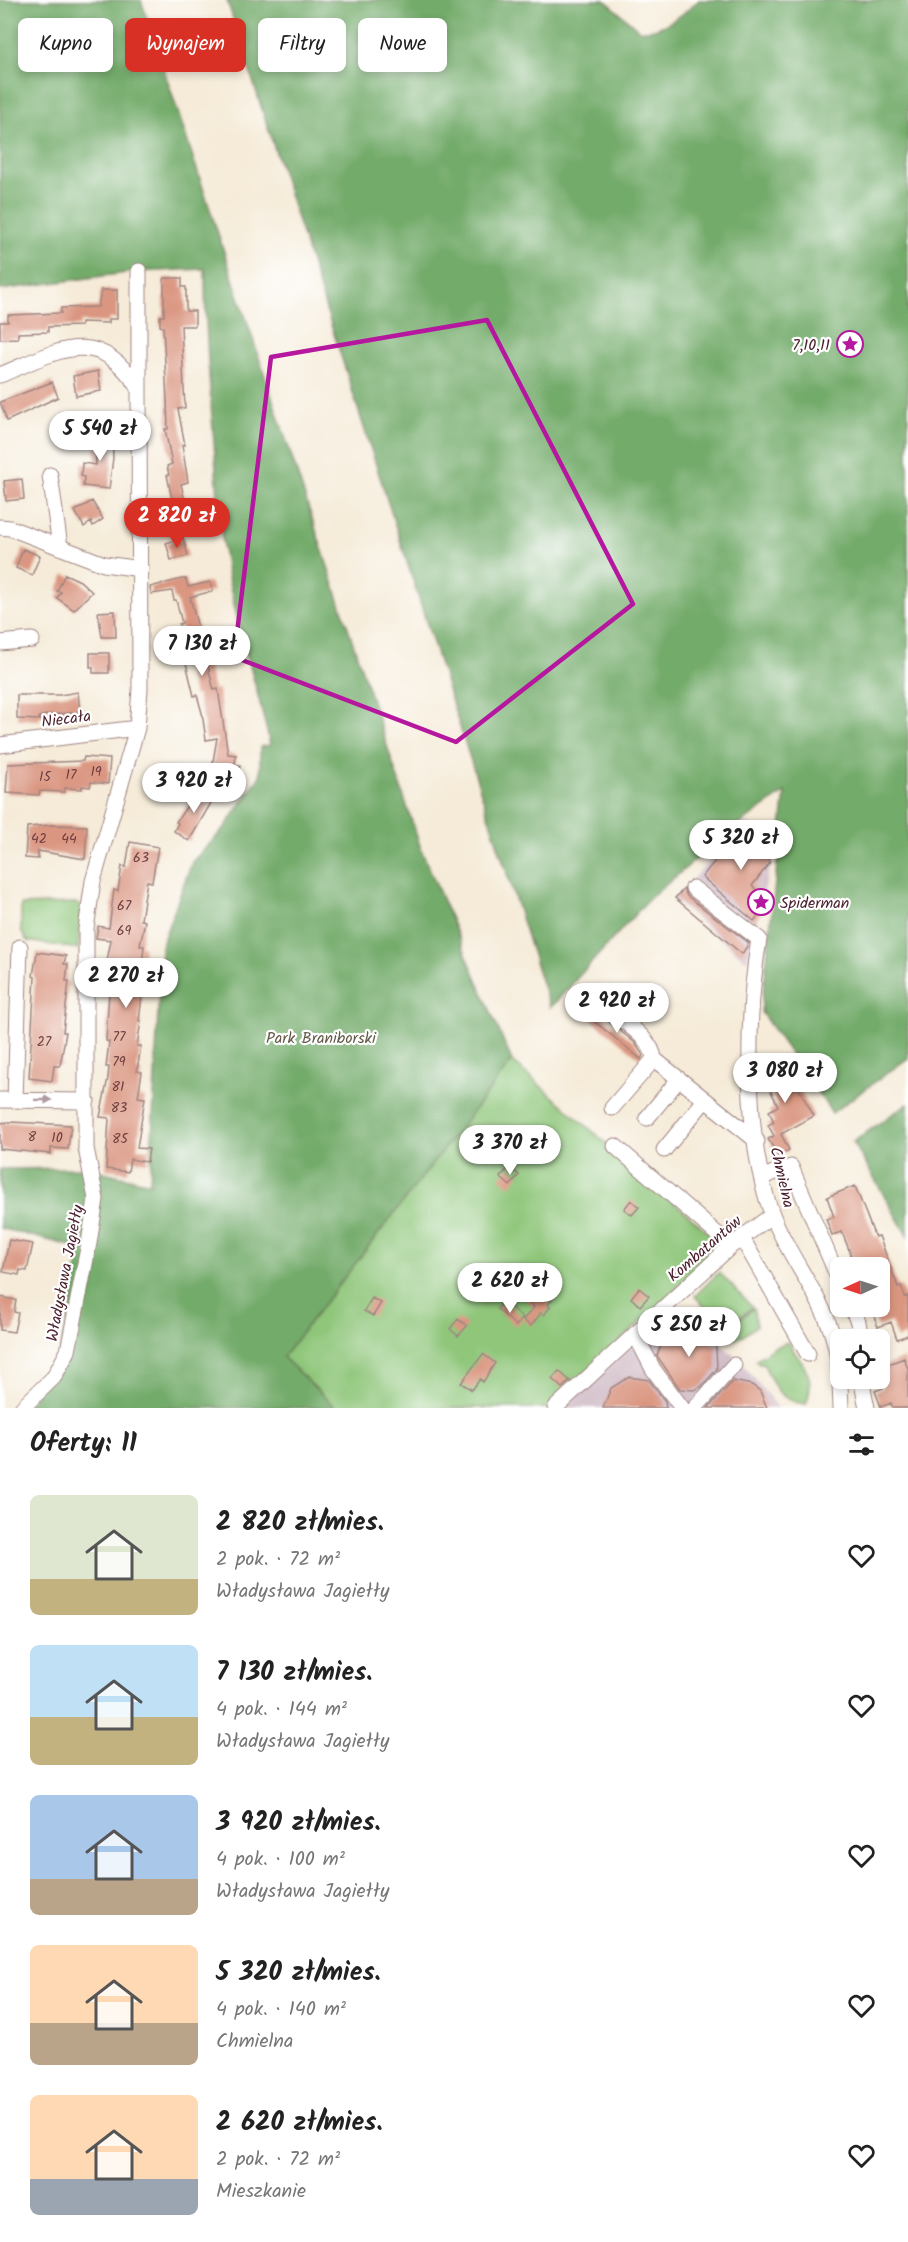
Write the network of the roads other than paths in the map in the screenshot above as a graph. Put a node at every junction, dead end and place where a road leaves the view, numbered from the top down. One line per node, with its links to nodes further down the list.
1 (139, 271): 3 (street, Władysława Jagiełły)
2 (0, 375): 3 (street)
3 (140, 388): 7 (street, Władysława Jagiełły)
4 (50, 475): 6 (street)
5 (0, 527): 6 (street)
6 (60, 547): 7 (street)
7 (141, 569): 10 (street, Władysława Jagiełły)
8 (32, 640): 9 (street)
9 (0, 643)
10 (137, 728): 11 (street, Niecała); 19 (street, Władysława Jagiełły)
11 (0, 745)
12 (693, 888): 22 (street, Chmielna)
13 (20, 947): 17 (street)
14 (604, 1006): 15 (street)
15 (654, 1059): 16 (street); 20 (street)
16 (679, 1079): 18 (street); 21 (street)
17 (7, 1100): 19 (street, one-way to 19)
18 (705, 1100): 22 (street); 24 (street)
19 (87, 1101): 33 (street, Władysława Jagiełły)
20 (612, 1108)
21 (647, 1118)
22 (757, 1141): 25 (street, Chmielna)
23 (615, 1146): 27 (street)
24 (664, 1150)
25 (762, 1177): 26 (street, Chmielna); 28 (street)
26 (772, 1215): 27 (street, Kombatantów); 37 (street, Chmielna)
27 (736, 1242): 29 (street, Kombatantów); 30 (street)
28 (830, 1259)
29 (635, 1334): 34 (street, Kombatantów); 35 (street)
30 (808, 1354)
31 (734, 1365): 36 (street)
32 (863, 1389): 38 (street)
33 (22, 1408)
34 (555, 1408)
35 (682, 1408)
36 (695, 1408)
37 (841, 1408)
38 (867, 1408)

